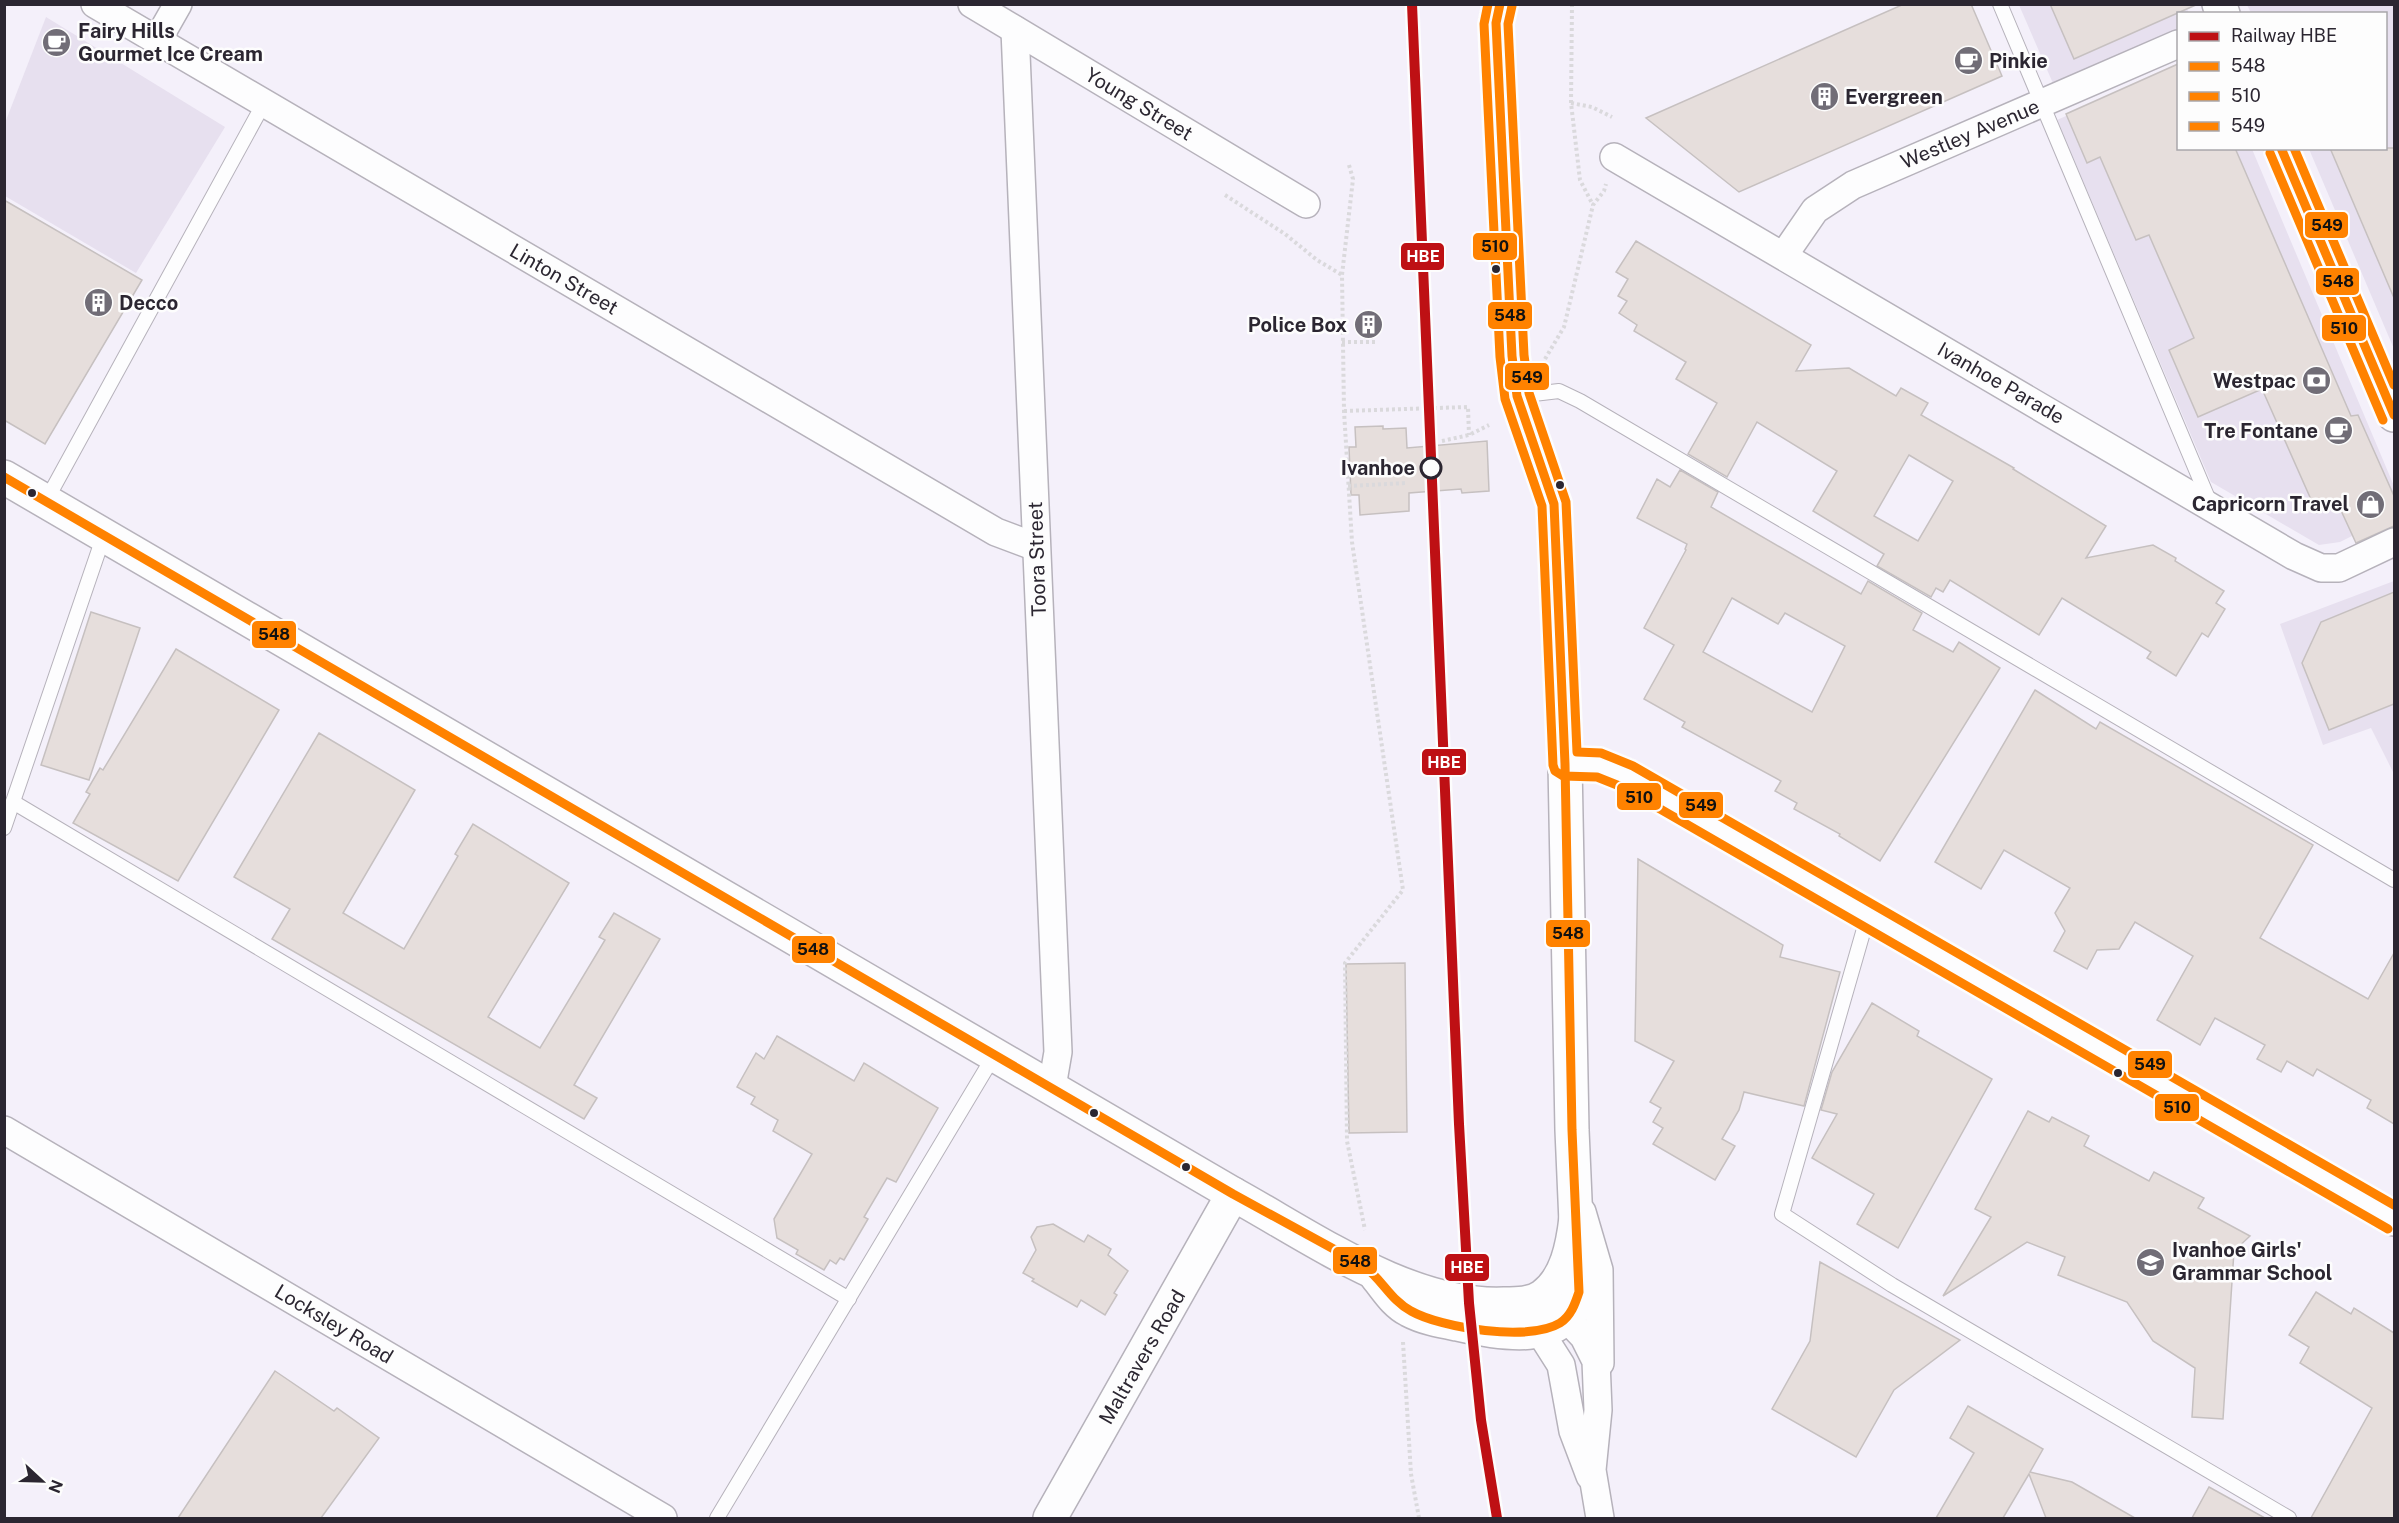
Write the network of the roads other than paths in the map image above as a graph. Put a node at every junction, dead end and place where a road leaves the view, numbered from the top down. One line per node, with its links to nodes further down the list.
1 (95, 4): 7 (street, Linton Street)
2 (178, 4): 7 (street)
3 (972, 4): 6 (street, Young Street)
4 (1500, 4): 15 (street)
5 (2000, 4): 10 (lane)
6 (1015, 30): 13 (street, Young Street); 22 (street, Toora Street)
7 (157, 41): 9 (street, Linton Street)
8 (2177, 44): 10 (street, Westley Avenue)
9 (264, 103): 18 (lane); 22 (street, Linton Street)
10 (2040, 104): 14 (street, Westley Avenue); 19 (lane)
11 (2281, 150): 16 (street)
12 (1614, 157): 14 (street, Ivanhoe Parade)
13 (1306, 204)
14 (1784, 255): 19 (street, Ivanhoe Parade)
15 (1517, 396): 23 (street); 26 (lane)
16 (2394, 415)
17 (4, 477): 18 (street)
18 (46, 501): 20 (street)
19 (2211, 507): 21 (street, Ivanhoe Parade)
20 (104, 534): 24 (lane); 28 (street)
21 (2394, 542)
22 (1036, 547): 29 (street, Toora Street)
23 (1565, 764): 27 (street); 32 (street)
24 (13, 802): 25 (lane); 35 (lane)
25 (4, 828)
26 (2394, 880)
27 (1868, 915): 33 (street); 43 (lane)
28 (996, 1054): 29 (street); 35 (lane)
29 (1052, 1087): 31 (street)
30 (4, 1130): 39 (street, Locksley Road)
31 (1233, 1194): 34 (street); 41 (street, Maltravers Road)
32 (1575, 1203): 36 (street); 37 (street)
33 (2394, 1219)
34 (1374, 1273): 36 (street); 36 (street)
35 (849, 1299): 40 (lane)
36 (1549, 1315): 37 (street); 38 (street)
37 (1598, 1394): 38 (street)
38 (1593, 1482): 42 (street)
39 (663, 1518)
40 (717, 1518)
41 (1050, 1518)
42 (1600, 1518)
43 (2289, 1518)

